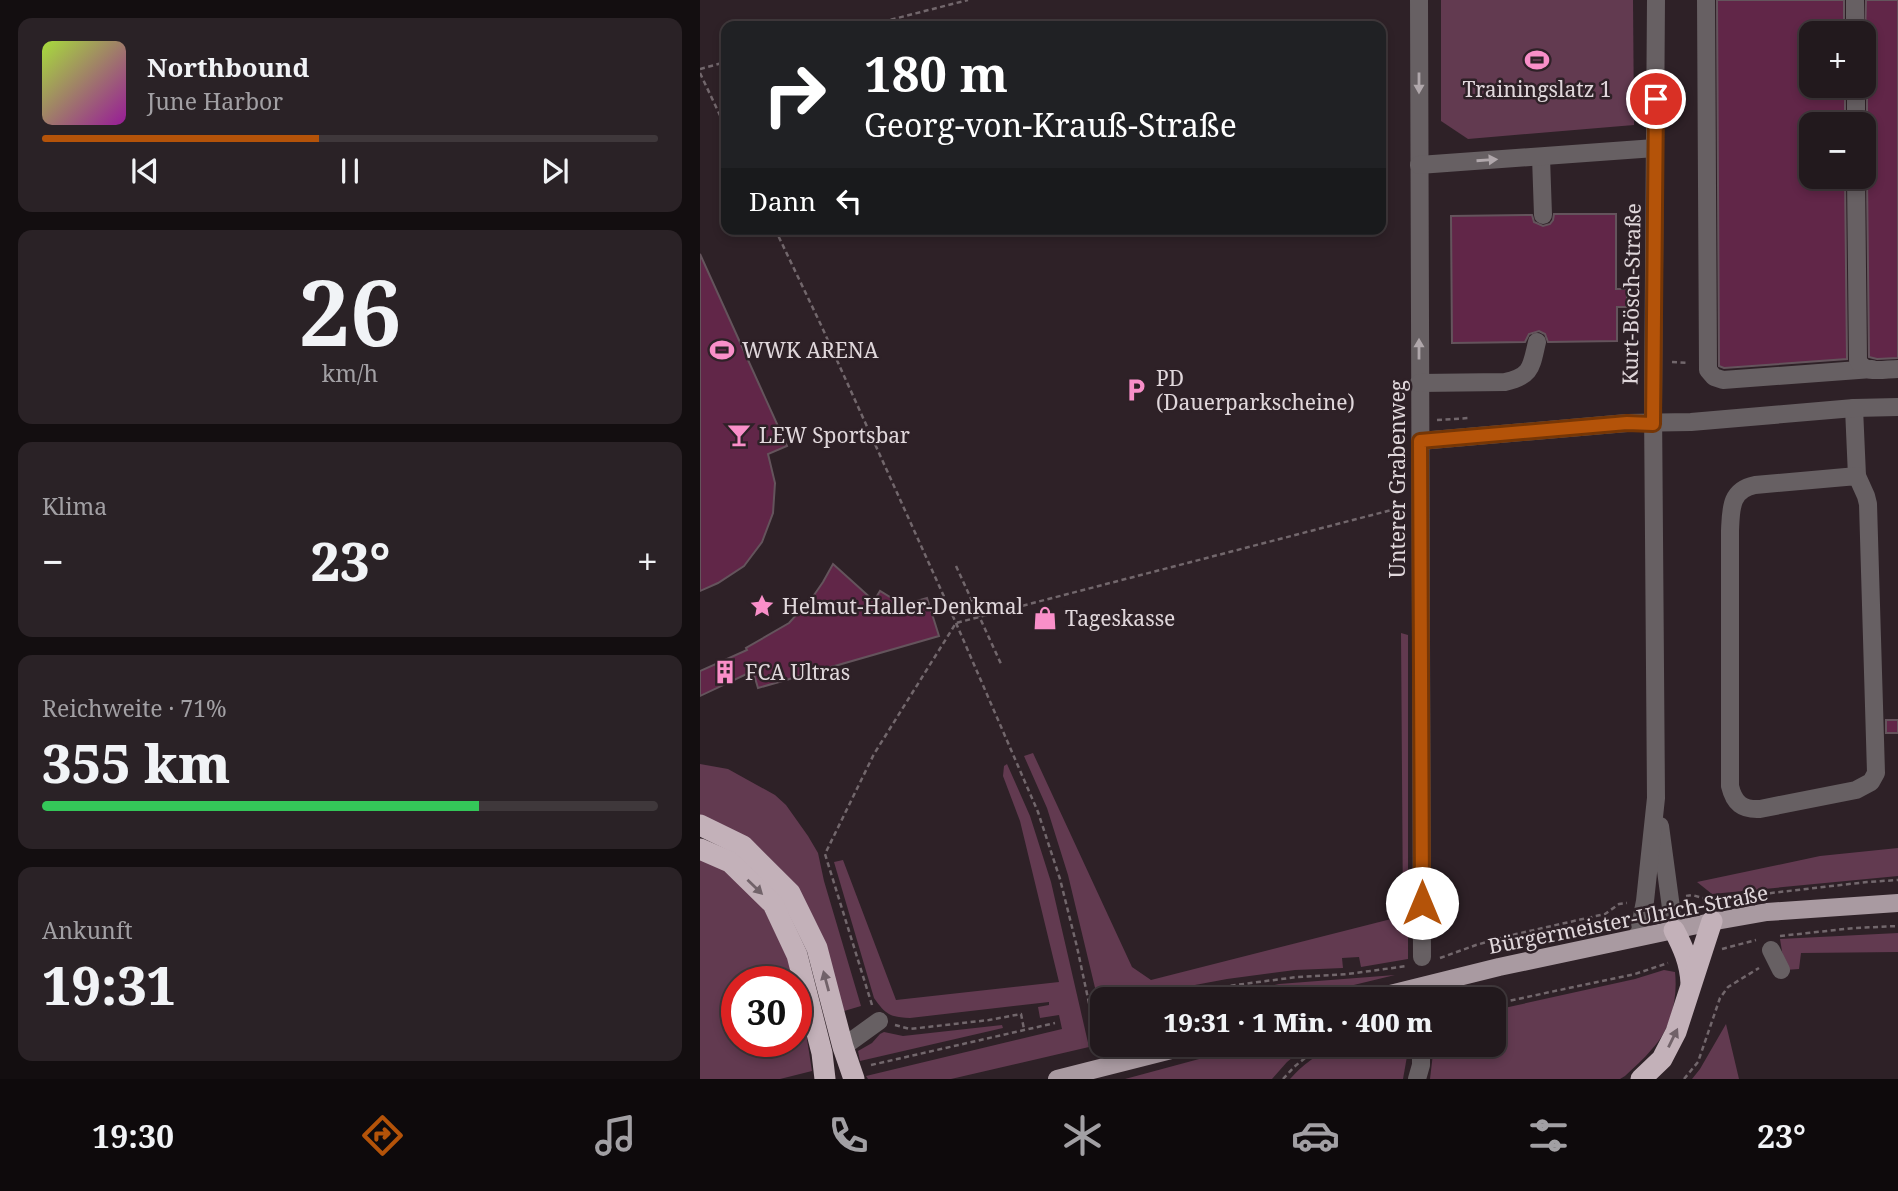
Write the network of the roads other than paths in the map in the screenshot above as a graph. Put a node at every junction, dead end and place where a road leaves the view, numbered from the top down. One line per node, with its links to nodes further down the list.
1 (1419, 0): 8 (street, Unterer Grabenweg, one-way to 8)
2 (1656, 0): 6 (street, Kurt-Bösch-Straße)
3 (1706, 0): 12 (street)
4 (1855, 0): 5 (street)
5 (1855, 21)
6 (1655, 148): 7 (street); 17 (street, Kurt-Bösch-Straße)
7 (1541, 157): 8 (street, one-way to 7); 10 (street)
8 (1419, 165): 14 (street, Unterer Grabenweg, one-way to 8)
9 (1856, 189): 12 (street)
10 (1543, 215)
11 (1536, 342): 14 (street)
12 (1872, 369): 13 (street)
13 (1898, 369)
14 (1419, 383): 18 (street, Unterer Grabenweg)
15 (1898, 407): 16 (street)
16 (1854, 408): 17 (street); 19 (street)
17 (1653, 424): 18 (street); 20 (street, Kurt-Bösch-Straße)
18 (1420, 441): 29 (street, Unterer Grabenweg)
19 (1857, 477): 19 (street)
20 (1656, 798): 25 (street, Kurt-Bösch-Straße); 26 (street, Kurt-Bösch-Straße)
21 (700, 825): 33 (highway, one-way to 21)
22 (700, 849): 37 (highway, one-way to 37)
23 (1898, 903): 24 (main road, Bürgermeister-Ulrich-Straße)
24 (1712, 921): 25 (main road, Bürgermeister-Ulrich-Straße); 28 (highway)
25 (1674, 930): 26 (main road, Bürgermeister-Ulrich-Straße); 28 (highway)
26 (1638, 937): 31 (main road, Bürgermeister-Ulrich-Straße)
27 (1770, 943): 30 (street)
28 (1694, 956): 40 (highway, one-way to 28)
29 (1422, 957)
30 (1782, 970)
31 (1418, 987)
32 (879, 1021): 33 (street)
33 (843, 1047): 36 (highway)
34 (1144, 1057): 38 (main road)
35 (1421, 1057): 39 (street)
36 (857, 1073)
37 (825, 1079)
38 (1057, 1079)
39 (1417, 1079)
40 (1641, 1079)

